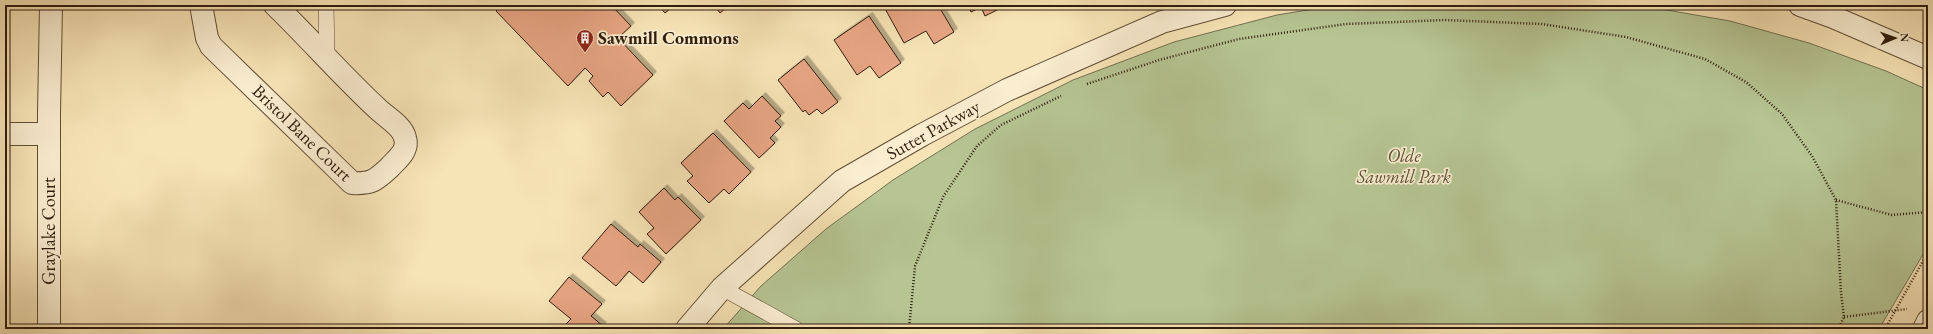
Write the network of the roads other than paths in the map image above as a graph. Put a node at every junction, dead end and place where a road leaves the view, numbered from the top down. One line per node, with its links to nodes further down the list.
1 (51, 5): 11 (street, Graylake Court)
2 (202, 5): 8 (street, Bristol Bane Court)
3 (275, 5): 8 (street, Bristol Bane Court)
4 (326, 5): 8 (lane)
5 (1225, 5): 7 (street, Sutter Parkway)
6 (1800, 5): 9 (street)
7 (1159, 14): 12 (street, Sutter Parkway)
8 (327, 58)
9 (1928, 58)
10 (5, 134): 11 (street)
11 (49, 134): 14 (street, Graylake Court)
12 (722, 288): 15 (street, Sutter Parkway); 16 (lane)
13 (1921, 314): 17 (street)
14 (49, 329)
15 (687, 329)
16 (796, 329)
17 (1924, 329)

